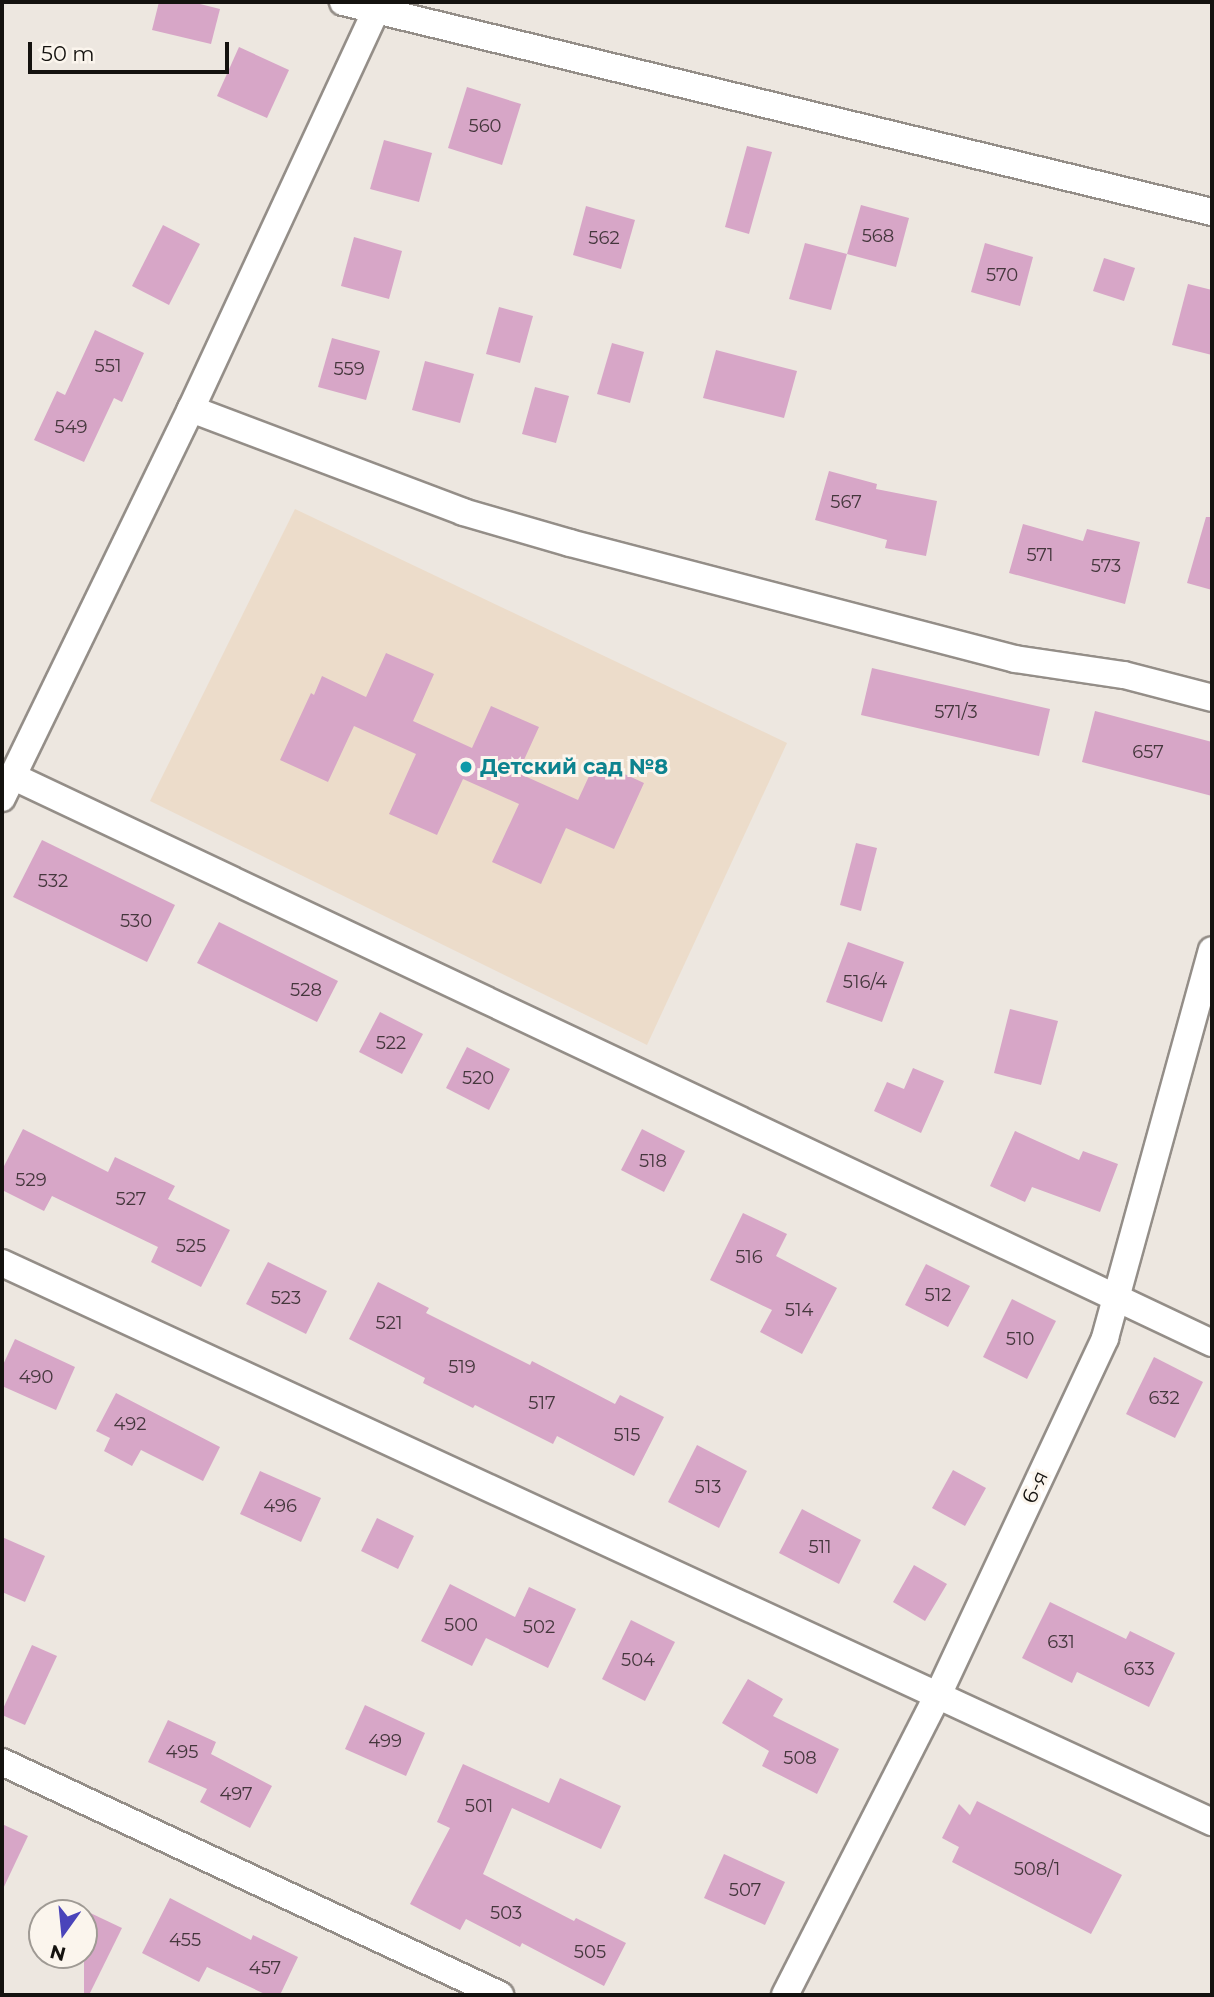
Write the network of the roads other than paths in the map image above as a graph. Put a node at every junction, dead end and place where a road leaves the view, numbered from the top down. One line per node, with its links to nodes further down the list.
1 (342, 2): 2 (street)
2 (378, 7): 3 (street); 4 (street)
3 (1212, 212)
4 (191, 410): 5 (street); 6 (street)
5 (1212, 698)
6 (7, 787): 9 (street)
7 (1212, 950): 9 (street, 6-я)
8 (2, 1263): 11 (street)
9 (1116, 1298): 10 (street); 11 (street, 6-я)
10 (1212, 1343)
11 (938, 1696): 13 (street); 15 (street, 6-я)
12 (2, 1762): 14 (street)
13 (1212, 1822)
14 (500, 1995)
15 (785, 1995)

